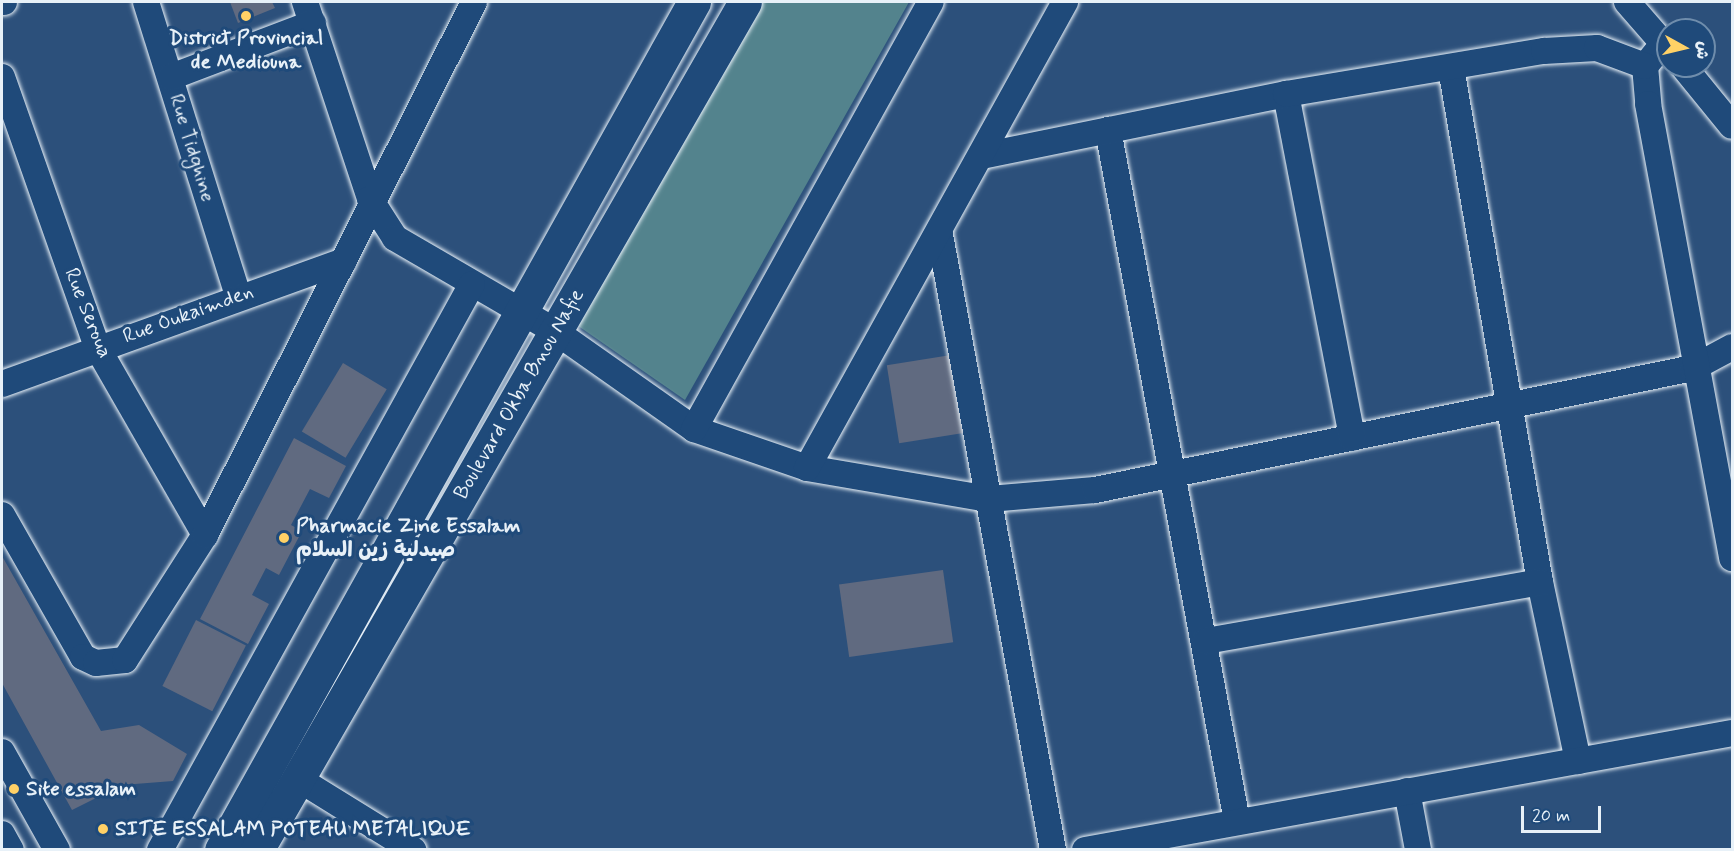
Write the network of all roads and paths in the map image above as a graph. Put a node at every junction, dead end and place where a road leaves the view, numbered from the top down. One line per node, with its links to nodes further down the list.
1 (146, 2): 14 (street, Rue Tidghine)
2 (474, 2): 20 (street)
3 (694, 2): 25 (main road, Boulevard Okba Bnou Nafie)
4 (744, 2): 26 (main road, Boulevard Okba Bnou Nafie)
5 (931, 2): 32 (street)
6 (1065, 2): 19 (street)
7 (1627, 2): 9 (street)
8 (309, 12): 14 (street); 20 (street)
9 (1656, 35)
10 (1656, 56): 11 (street)
11 (1645, 66): 12 (street); 29 (street)
12 (1451, 68): 16 (street); 31 (street)
13 (2, 77): 27 (street, Rue Seroua)
14 (171, 77): 24 (street, Rue Tidghine)
15 (1693, 78): 17 (street)
16 (1286, 94): 18 (street); 33 (street)
17 (1732, 126)
18 (1108, 130): 19 (street); 35 (street)
19 (982, 156): 21 (street)
20 (370, 199): 22 (street); 23 (street)
21 (940, 235): 34 (street); 36 (street)
22 (343, 261): 24 (street, Rue Oukaimden); 38 (street)
23 (472, 284): 25 (street); 51 (street)
24 (238, 295): 27 (street, Rue Oukaimden)
25 (523, 312): 26 (street); 52 (main road, Boulevard Okba Bnou Nafie)
26 (555, 331): 32 (street); 45 (main road, Boulevard Okba Bnou Nafie)
27 (97, 346): 30 (street, Rue Oukaimden); 38 (street, Rue Seroua)
28 (1732, 347): 29 (street)
29 (1693, 368): 31 (street); 39 (street)
30 (2, 384)
31 (1509, 409): 33 (street); 40 (street)
32 (694, 429): 34 (street)
33 (1352, 438): 35 (street)
34 (807, 468): 36 (street)
35 (1176, 474): 36 (street); 41 (street)
36 (989, 499): 55 (street)
37 (2, 515): 38 (street)
38 (205, 536)
39 (1732, 558)
40 (1540, 582): 41 (street); 44 (street)
41 (1206, 641): 47 (street)
42 (1732, 733): 44 (street)
43 (2, 752): 50 (street)
44 (1578, 761): 46 (street)
45 (297, 778): 53 (main road, Boulevard Okba Bnou Nafie); 54 (street)
46 (1407, 791): 47 (street); 57 (street)
47 (1237, 821): 56 (street)
48 (2, 834): 49 (street)
49 (10, 849)
50 (57, 849)
51 (160, 849)
52 (221, 849)
53 (257, 849)
54 (413, 849)
55 (1053, 849)
56 (1084, 849)
57 (1418, 849)

